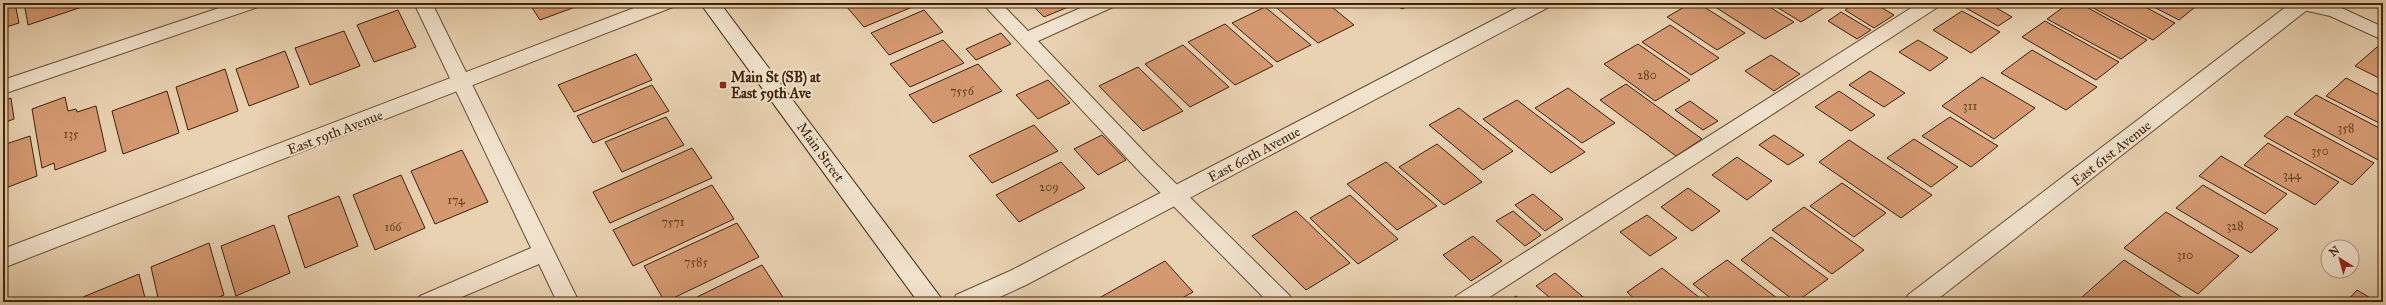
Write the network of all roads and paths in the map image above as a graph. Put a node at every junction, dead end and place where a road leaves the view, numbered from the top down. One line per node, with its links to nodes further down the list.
1 (252, 3): 13 (lane)
2 (424, 3): 12 (lane)
3 (666, 3): 12 (street, East 59th Avenue)
4 (710, 3): 19 (street, Main Street)
5 (991, 3): 11 (lane)
6 (1107, 3): 11 (lane)
7 (1542, 3): 14 (street, East 60th Avenue)
8 (1932, 3): 22 (lane)
9 (2301, 3): 10 (lane); 23 (street, East 61st Avenue)
10 (2383, 34)
11 (1025, 40): 14 (lane)
12 (463, 82): 15 (lane); 16 (street, East 59th Avenue)
13 (3, 87)
14 (1176, 195): 20 (street, East 60th Avenue); 21 (lane)
15 (544, 252): 17 (lane); 18 (lane)
16 (3, 259)
17 (428, 302)
18 (568, 302)
19 (932, 302)
20 (964, 302)
21 (1282, 302)
22 (1464, 302)
23 (1917, 302)

